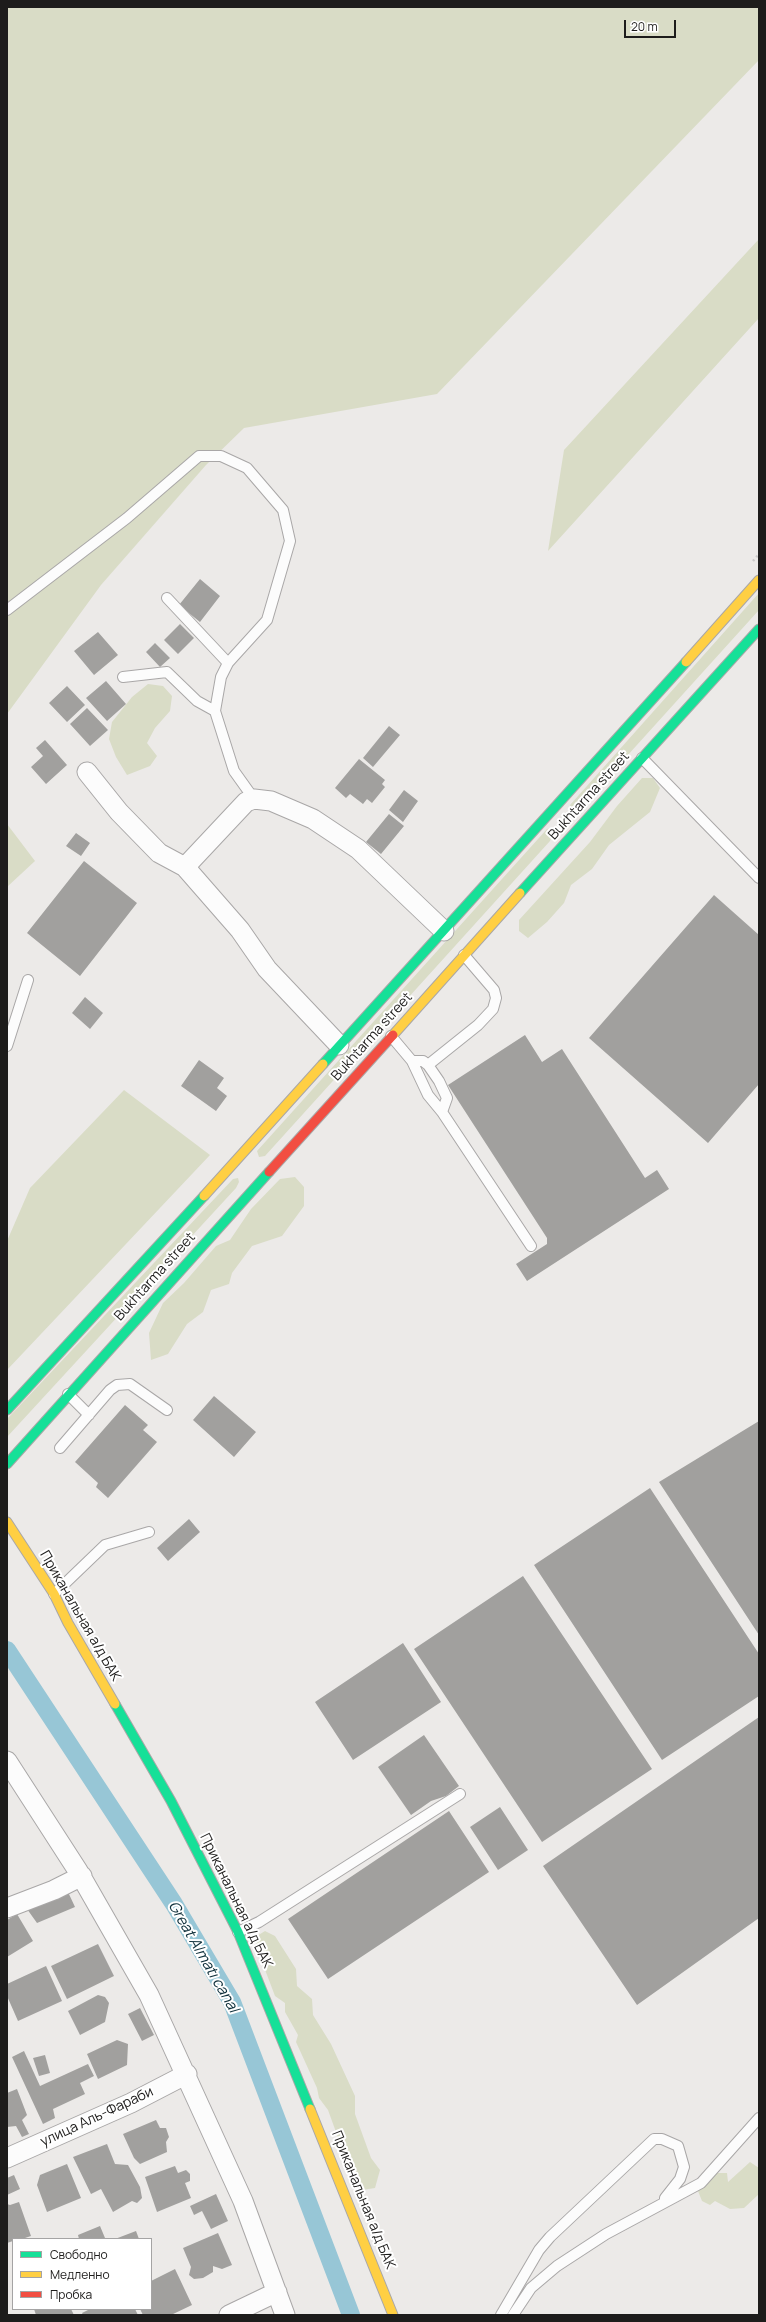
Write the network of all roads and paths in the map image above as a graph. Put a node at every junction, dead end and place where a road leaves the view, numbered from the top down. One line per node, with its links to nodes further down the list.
1 (759, 580): 13 (main road, Bukhtarma street)
2 (167, 598): 5 (lane)
3 (7, 610): 5 (lane)
4 (759, 629): 8 (main road, Bukhtarma street)
5 (228, 663): 7 (lane)
6 (123, 677): 7 (lane)
7 (214, 711): 10 (lane)
8 (642, 758): 12 (lane); 14 (main road, Bukhtarma street)
9 (87, 772): 11 (street)
10 (254, 799): 11 (street); 13 (street)
11 (185, 867): 17 (street)
12 (759, 878)
13 (444, 931): 17 (main road, Bukhtarma street)
14 (464, 955): 16 (main road, Bukhtarma street); 20 (lane)
15 (28, 980): 18 (lane)
16 (391, 1036): 19 (lane); 23 (main road, Bukhtarma street)
17 (339, 1045): 24 (main road, Bukhtarma street)
18 (7, 1046)
19 (412, 1061): 20 (lane); 21 (lane)
20 (428, 1066): 21 (lane)
21 (442, 1112): 22 (lane)
22 (531, 1246)
23 (68, 1394): 26 (lane); 28 (main road, Bukhtarma street)
24 (7, 1410)
25 (167, 1410): 26 (lane)
26 (89, 1414): 27 (lane)
27 (60, 1448)
28 (7, 1464)
29 (7, 1522): 31 (main road, Приканальная а/д БАК)
30 (149, 1532): 31 (lane)
31 (54, 1594): 36 (main road, Приканальная а/д БАК)
32 (7, 1760): 34 (street)
33 (460, 1794): 36 (lane)
34 (82, 1876): 35 (street); 37 (street)
35 (7, 1908)
36 (238, 1932): 44 (main road, Приканальная а/д БАК)
37 (187, 2074): 39 (street, улица Аль-Фараби); 41 (street)
38 (759, 2118): 40 (lane)
39 (7, 2158)
40 (664, 2202): 45 (lane); 46 (lane)
41 (277, 2292): 42 (street); 43 (street)
42 (229, 2315)
43 (285, 2315)
44 (393, 2315)
45 (501, 2315)
46 (513, 2315)

